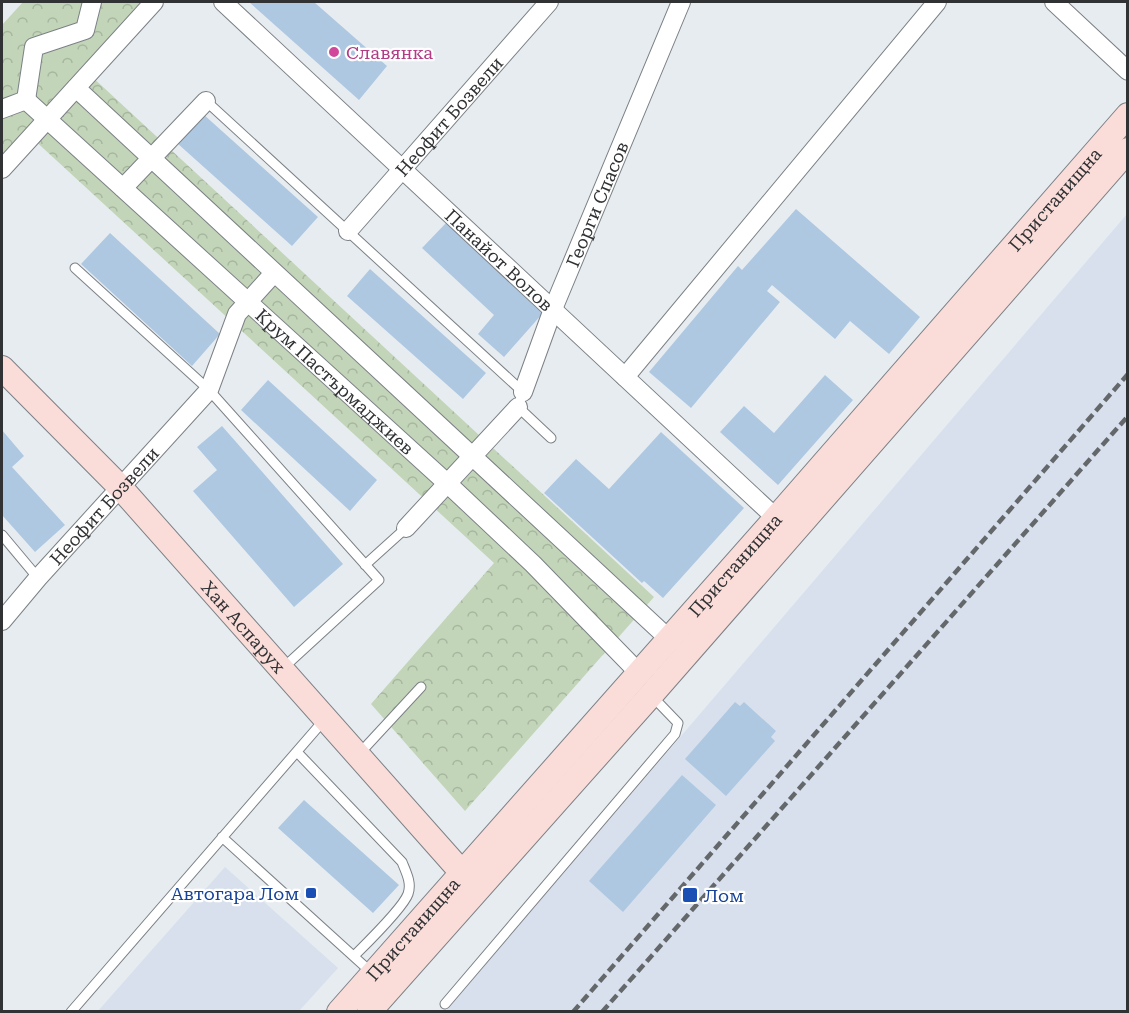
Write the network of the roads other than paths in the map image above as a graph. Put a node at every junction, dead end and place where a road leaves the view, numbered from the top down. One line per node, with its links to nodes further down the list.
1 (92, 2): 8 (street)
2 (154, 2): 9 (street)
3 (223, 2): 20 (street, Панайот Волов)
4 (549, 2): 20 (street, Неофит Бозвели)
5 (681, 2): 26 (street, Георги Спасов)
6 (937, 2): 28 (street)
7 (1053, 2): 10 (street)
8 (85, 30): 9 (street); 12 (street)
9 (108, 52): 11 (street)
10 (1128, 71)
11 (76, 88): 16 (street); 18 (street, Крум Пастърмаджиев)
12 (26, 100): 14 (street); 16 (street, Крум Пастърмаджиев)
13 (206, 101): 18 (street); 22 (lane)
14 (2, 109)
15 (1128, 115): 35 (main road, Пристанищна)
16 (47, 119): 19 (street); 21 (street, Крум Пастърмаджиев)
17 (1128, 150): 45 (main road, Пристанищна)
18 (151, 158): 21 (street); 24 (street, Крум Пастърмаджиев)
19 (2, 169)
20 (403, 170): 22 (street, Неофит Бозвели); 26 (street, Панайот Волов)
21 (123, 188): 25 (street, Крум Пастърмаджиев)
22 (348, 231): 30 (lane)
23 (75, 268): 29 (lane)
24 (274, 273): 25 (street); 32 (street, Крум Пастърмаджиев)
25 (248, 301): 29 (street); 33 (street, Крум Пастърмаджиев)
26 (553, 309): 28 (street, Панайот Волов); 30 (street, Георги Спасов)
27 (2, 368): 34 (main road, Хан Аспарух)
28 (625, 377): 35 (street, Панайот Волов)
29 (208, 390): 34 (street, Неофит Бозвели); 38 (lane)
30 (520, 399): 31 (lane); 32 (street)
31 (551, 438)
32 (473, 457): 33 (street); 41 (street, Крум Пастърмаджиев)
33 (448, 484): 36 (street); 43 (street, Крум Пастърмаджиев)
34 (120, 487): 39 (street, Неофит Бозвели); 42 (main road, Хан Аспарух)
35 (776, 518): 41 (main road, Пристанищна)
36 (406, 528): 38 (lane)
37 (2, 535): 39 (lane)
38 (365, 565): 42 (lane)
39 (38, 578): 40 (street, Неофит Бозвели)
40 (2, 621)
41 (669, 639): 43 (main road, Пристанищна)
42 (282, 670): 46 (main road, Хан Аспарух)
43 (638, 672): 50 (main road, Пристанищна)
44 (421, 687): 48 (lane)
45 (651, 695): 50 (main road, Пристанищна); 53 (lane)
46 (325, 719): 47 (lane); 48 (main road, Хан Аспарух)
47 (297, 752): 49 (lane); 51 (lane)
48 (357, 756): 50 (main road, Хан Аспарух)
49 (222, 837): 51 (lane); 54 (lane)
50 (470, 882): 52 (main road, Пристанищна); 56 (main road, Пристанищна)
51 (354, 956): 52 (lane)
52 (373, 973): 55 (main road, Пристанищна)
53 (445, 1004)
54 (71, 1011)
55 (339, 1011)
56 (369, 1011)

